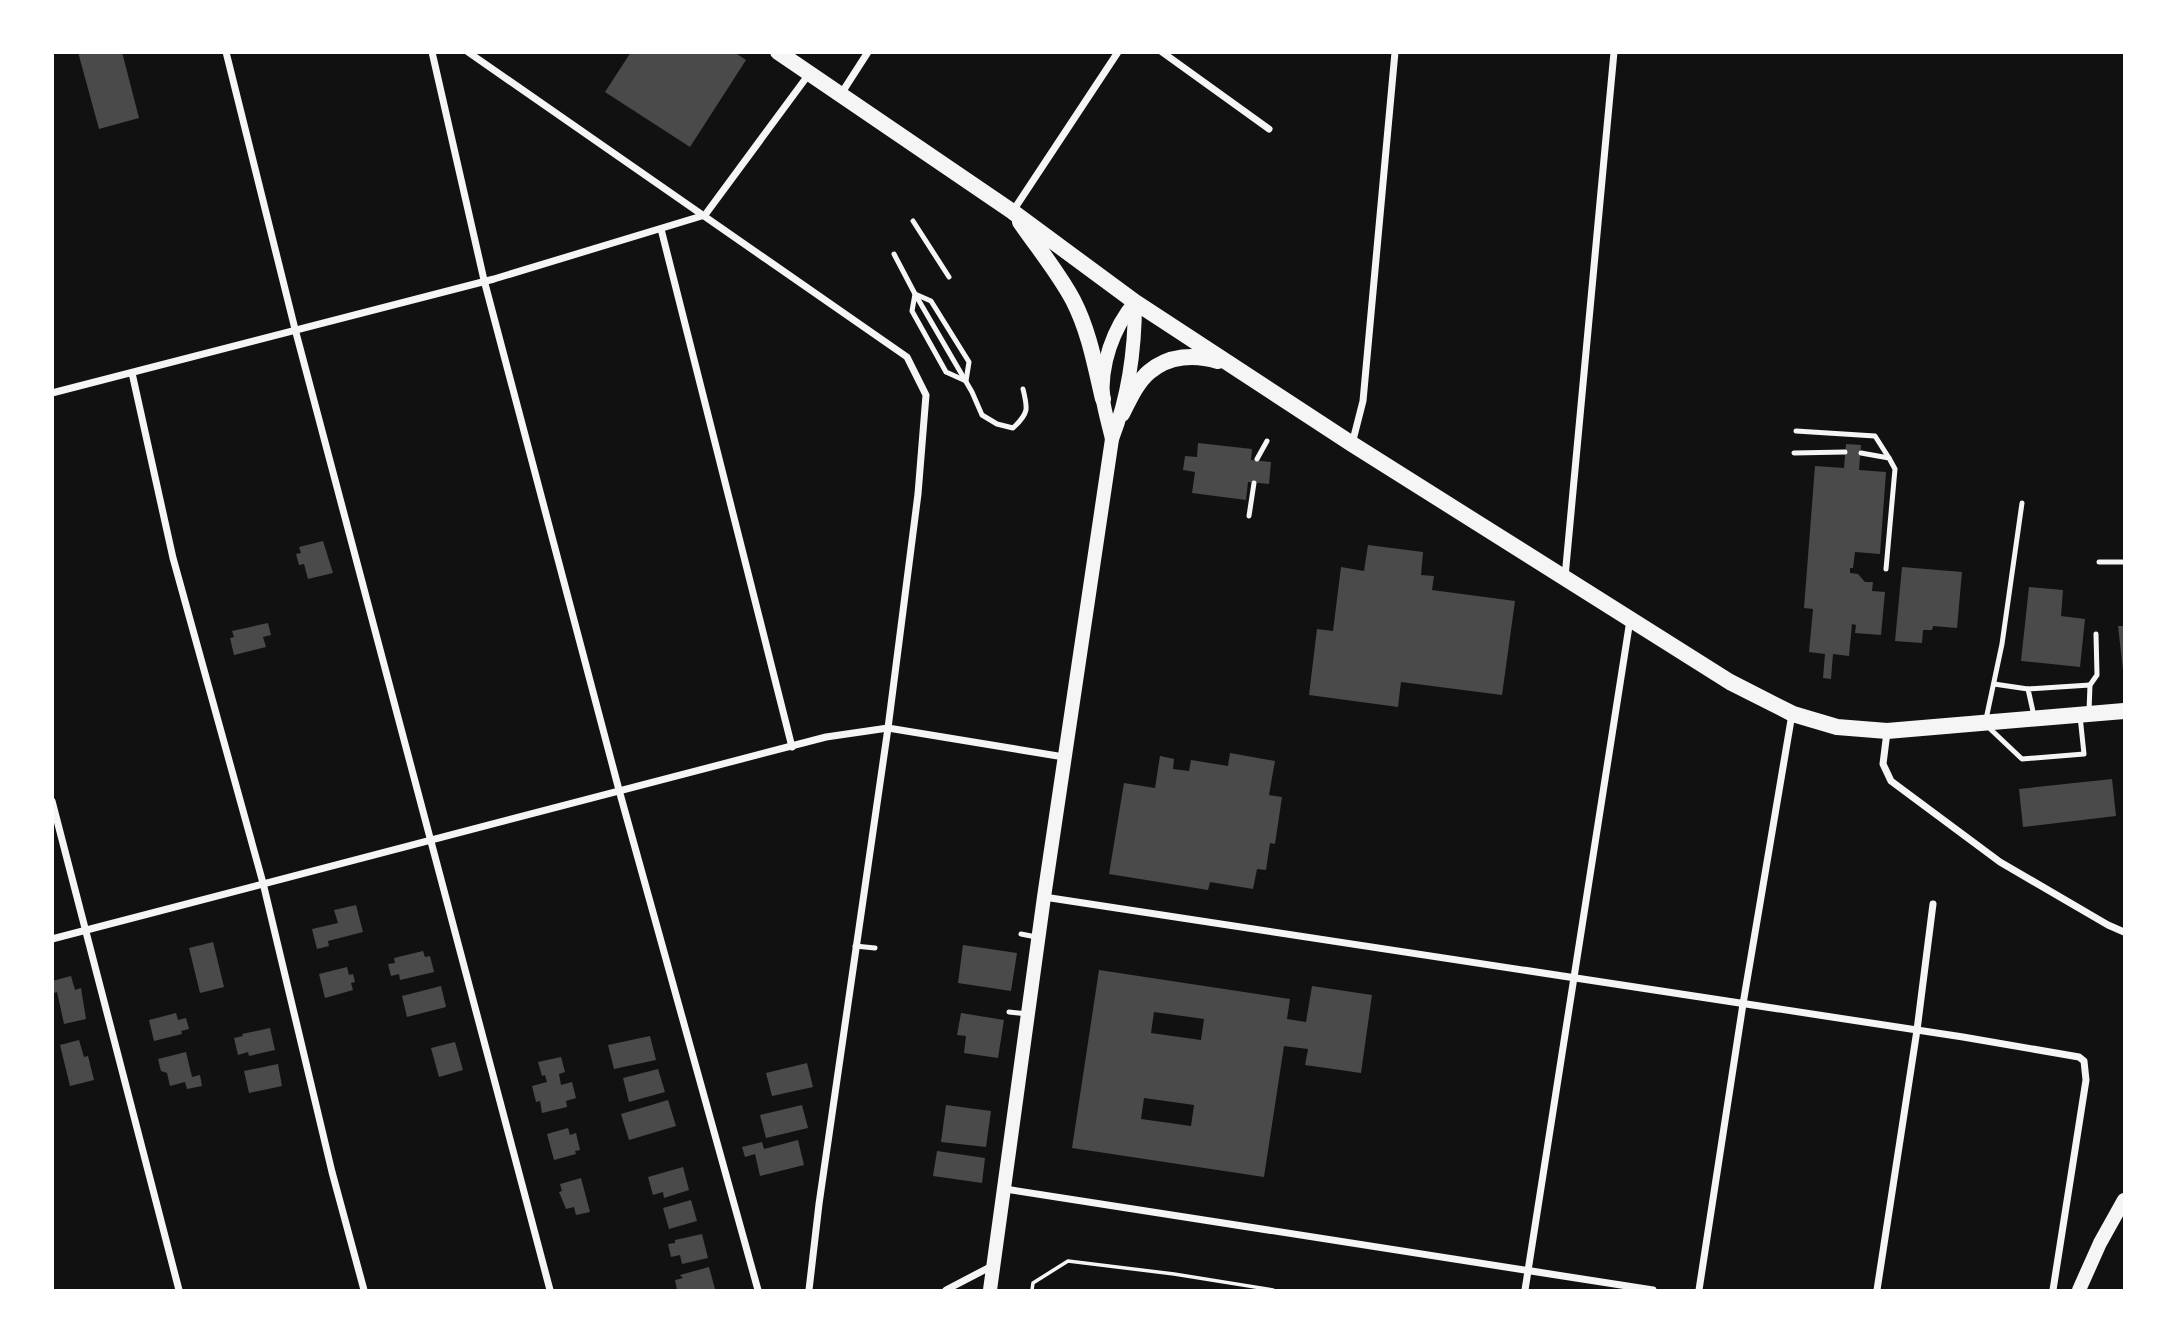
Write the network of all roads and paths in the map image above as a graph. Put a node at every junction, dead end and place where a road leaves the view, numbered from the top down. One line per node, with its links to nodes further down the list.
1 (226, 52): 22 (street)
2 (432, 52): 19 (street)
3 (468, 52): 14 (street)
4 (778, 52): 10 (main road)
5 (868, 52): 11 (street)
6 (1118, 52): 13 (street)
7 (1162, 52): 12 (street)
8 (1395, 52): 33 (street)
9 (1614, 52): 45 (street)
10 (809, 73): 11 (main road); 14 (street)
11 (841, 95): 13 (main road)
12 (1269, 129)
13 (1013, 212): 21 (main road); 28 (main road)
14 (705, 215): 16 (street); 56 (street)
15 (913, 221): 18 (lane)
16 (660, 229): 19 (street); 58 (street)
17 (894, 254): 20 (lane)
18 (949, 276)
19 (484, 281): 22 (street); 60 (street)
20 (915, 294): 25 (lane); 25 (lane); 25 (lane)
21 (1135, 302): 23 (main road); 28 (main road); 29 (main road)
22 (295, 329): 24 (street); 62 (street)
23 (1231, 365): 29 (main road); 33 (main road)
24 (132, 373): 27 (street); 63 (street)
25 (966, 381): 26 (lane)
26 (1023, 389)
27 (52, 393)
28 (1103, 399): 31 (main road)
29 (1122, 414): 31 (main road)
30 (1796, 431): 37 (lane)
31 (1111, 439): 59 (main road)
32 (1267, 441): 38 (lane)
33 (1352, 444): 45 (main road)
34 (1846, 452): 35 (lane)
35 (1794, 453)
36 (1861, 453): 37 (lane)
37 (1889, 457): 44 (lane)
38 (1257, 459)
39 (1254, 483): 41 (lane)
40 (2022, 503): 48 (lane)
41 (1249, 516)
42 (2099, 562): 43 (lane)
43 (2124, 562)
44 (1886, 569)
45 (1565, 577): 46 (main road)
46 (1630, 620): 52 (main road); 73 (street)
47 (2096, 634): 49 (lane)
48 (1994, 684): 50 (lane); 55 (lane)
49 (2090, 685): 50 (lane); 53 (lane)
50 (2028, 689): 54 (lane)
51 (2124, 711): 53 (main road)
52 (1793, 714): 57 (main road); 74 (street)
53 (2085, 715): 54 (main road); 55 (lane)
54 (2035, 719): 55 (main road)
55 (1986, 724): 57 (main road)
56 (888, 727): 58 (street); 59 (street); 71 (street)
57 (1887, 732): 67 (street)
58 (792, 747): 60 (street)
59 (1064, 757): 64 (main road)
60 (619, 790): 62 (street); 85 (street)
61 (52, 801): 66 (street)
62 (432, 839): 63 (street); 84 (street)
63 (263, 883): 66 (street); 83 (street)
64 (1044, 897): 69 (main road); 73 (street)
65 (1933, 904): 77 (street)
66 (86, 930): 70 (street); 82 (street)
67 (2124, 932)
68 (1021, 934): 69 (lane)
69 (1039, 937): 76 (main road)
70 (52, 939)
71 (855, 946): 72 (lane); 86 (street)
72 (875, 948)
73 (1573, 977): 74 (street); 81 (street)
74 (1743, 1004): 77 (street); 93 (street)
75 (1009, 1012): 76 (lane)
76 (1028, 1014): 78 (main road)
77 (1917, 1030): 94 (street); 95 (street)
78 (1005, 1189): 80 (main road); 81 (street)
79 (2124, 1200): 96 (main road)
80 (993, 1265): 87 (street); 88 (main road)
81 (1528, 1270): 91 (street); 92 (street)
82 (178, 1290)
83 (364, 1290)
84 (550, 1290)
85 (758, 1290)
86 (809, 1290)
87 (946, 1290)
88 (990, 1290)
89 (1032, 1290): 90 (path)
90 (1273, 1290)
91 (1525, 1290)
92 (1653, 1290)
93 (1699, 1290)
94 (1877, 1290)
95 (2053, 1290)
96 (2079, 1290)

